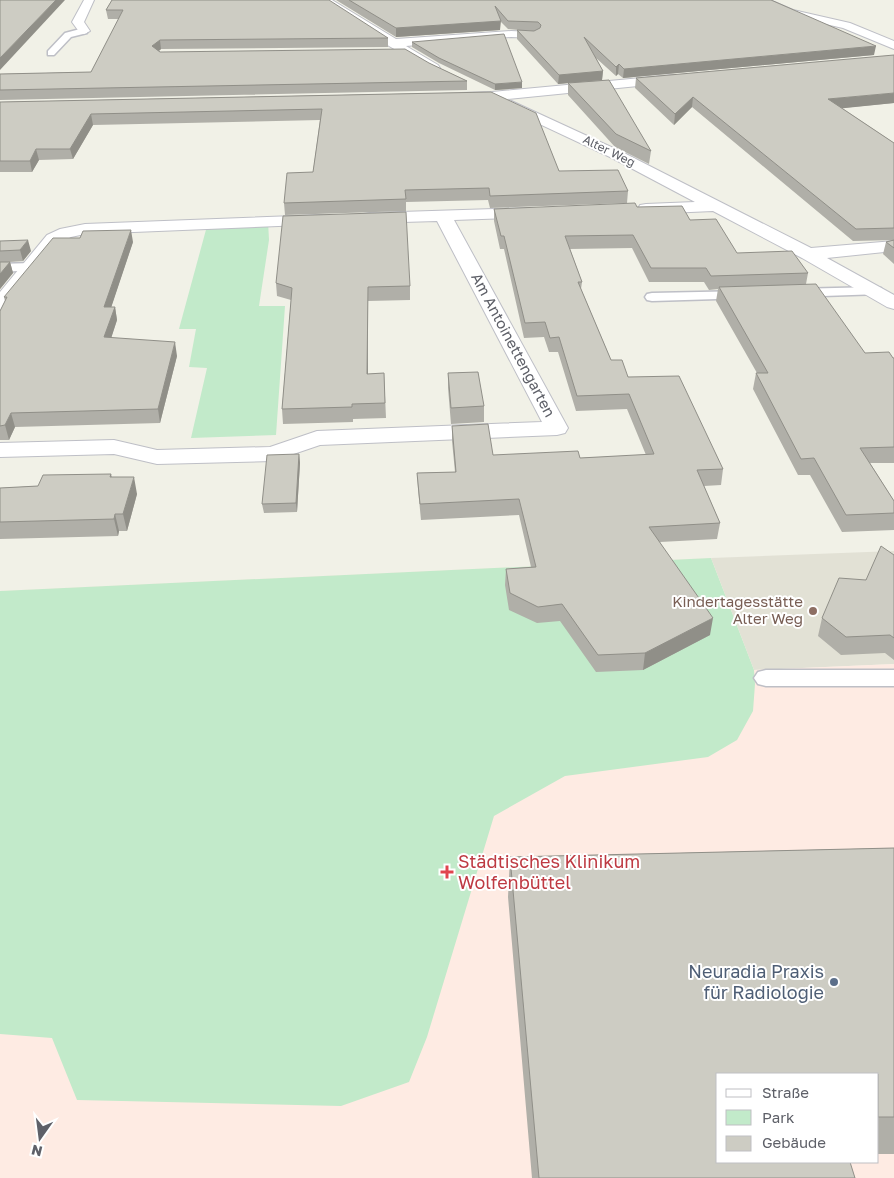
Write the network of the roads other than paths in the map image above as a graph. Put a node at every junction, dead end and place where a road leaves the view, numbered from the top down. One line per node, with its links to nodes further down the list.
1 (89, 0): 4 (street)
2 (325, 0): 7 (street)
3 (760, 0): 6 (street)
4 (84, 31): 8 (lane)
5 (534, 35): 7 (street)
6 (894, 45)
7 (390, 48): 9 (street)
8 (51, 53)
9 (451, 76)
10 (683, 78): 12 (street)
11 (467, 84): 12 (street, Alter Weg)
12 (492, 96): 13 (street); 14 (street, Alter Weg)
13 (443, 97)
14 (716, 206): 15 (street); 21 (street, Alter Weg)
15 (628, 209)
16 (550, 212): 17 (street)
17 (443, 216): 19 (street); 30 (street, Am Antoinettengarten)
18 (336, 219): 22 (street)
19 (356, 219)
20 (894, 246): 21 (street)
21 (808, 254): 24 (street, Alter Weg)
22 (30, 267): 23 (lane); 29 (street)
23 (0, 268)
24 (876, 292): 26 (lane); 28 (street, Alter Weg)
25 (759, 294): 27 (lane)
26 (778, 294)
27 (652, 297)
28 (894, 303)
29 (0, 304)
30 (0, 450)
31 (766, 678): 32 (lane)
32 (894, 678)

